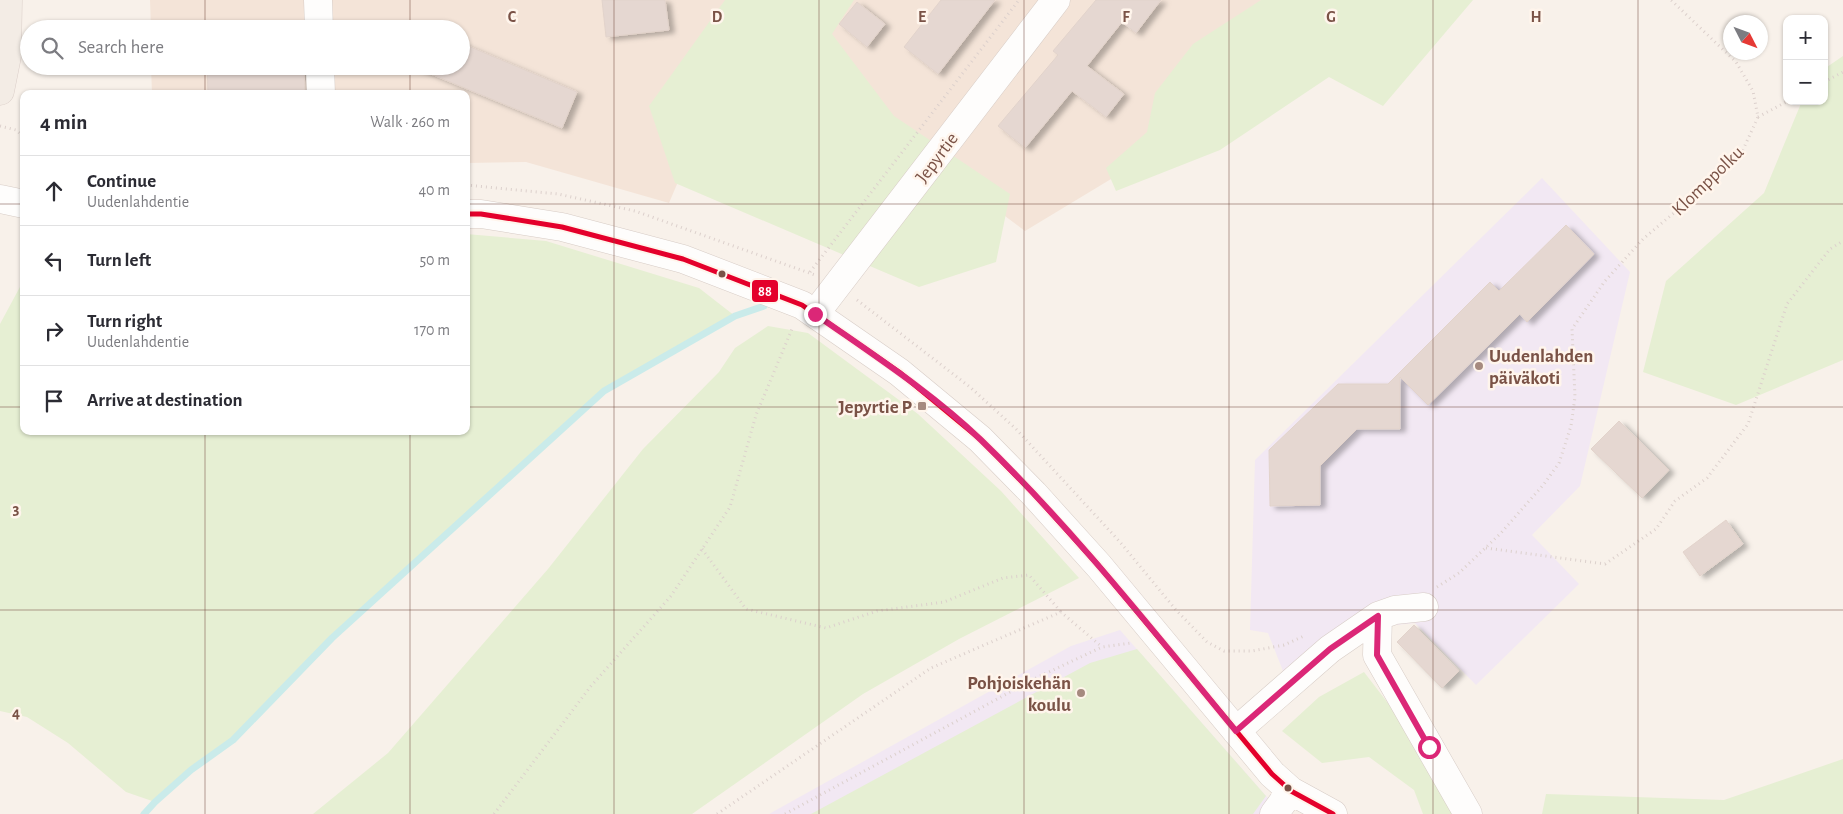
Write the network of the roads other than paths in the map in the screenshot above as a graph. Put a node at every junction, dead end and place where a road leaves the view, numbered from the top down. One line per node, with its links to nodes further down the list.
1 (8, 0): 7 (main road)
2 (318, 0): 4 (street)
3 (1056, 0): 11 (street, Jepyrtie)
4 (319, 20)
5 (320, 75): 6 (street)
6 (321, 90)
7 (0, 91)
8 (0, 199): 9 (street)
9 (20, 203)
10 (470, 214): 11 (street)
11 (809, 310): 14 (street)
12 (1428, 598): 13 (street)
13 (1378, 616): 14 (street); 18 (street)
14 (1236, 731): 15 (street)
15 (1291, 791): 16 (street); 17 (street)
16 (1274, 814)
17 (1333, 814)
18 (1468, 814)

